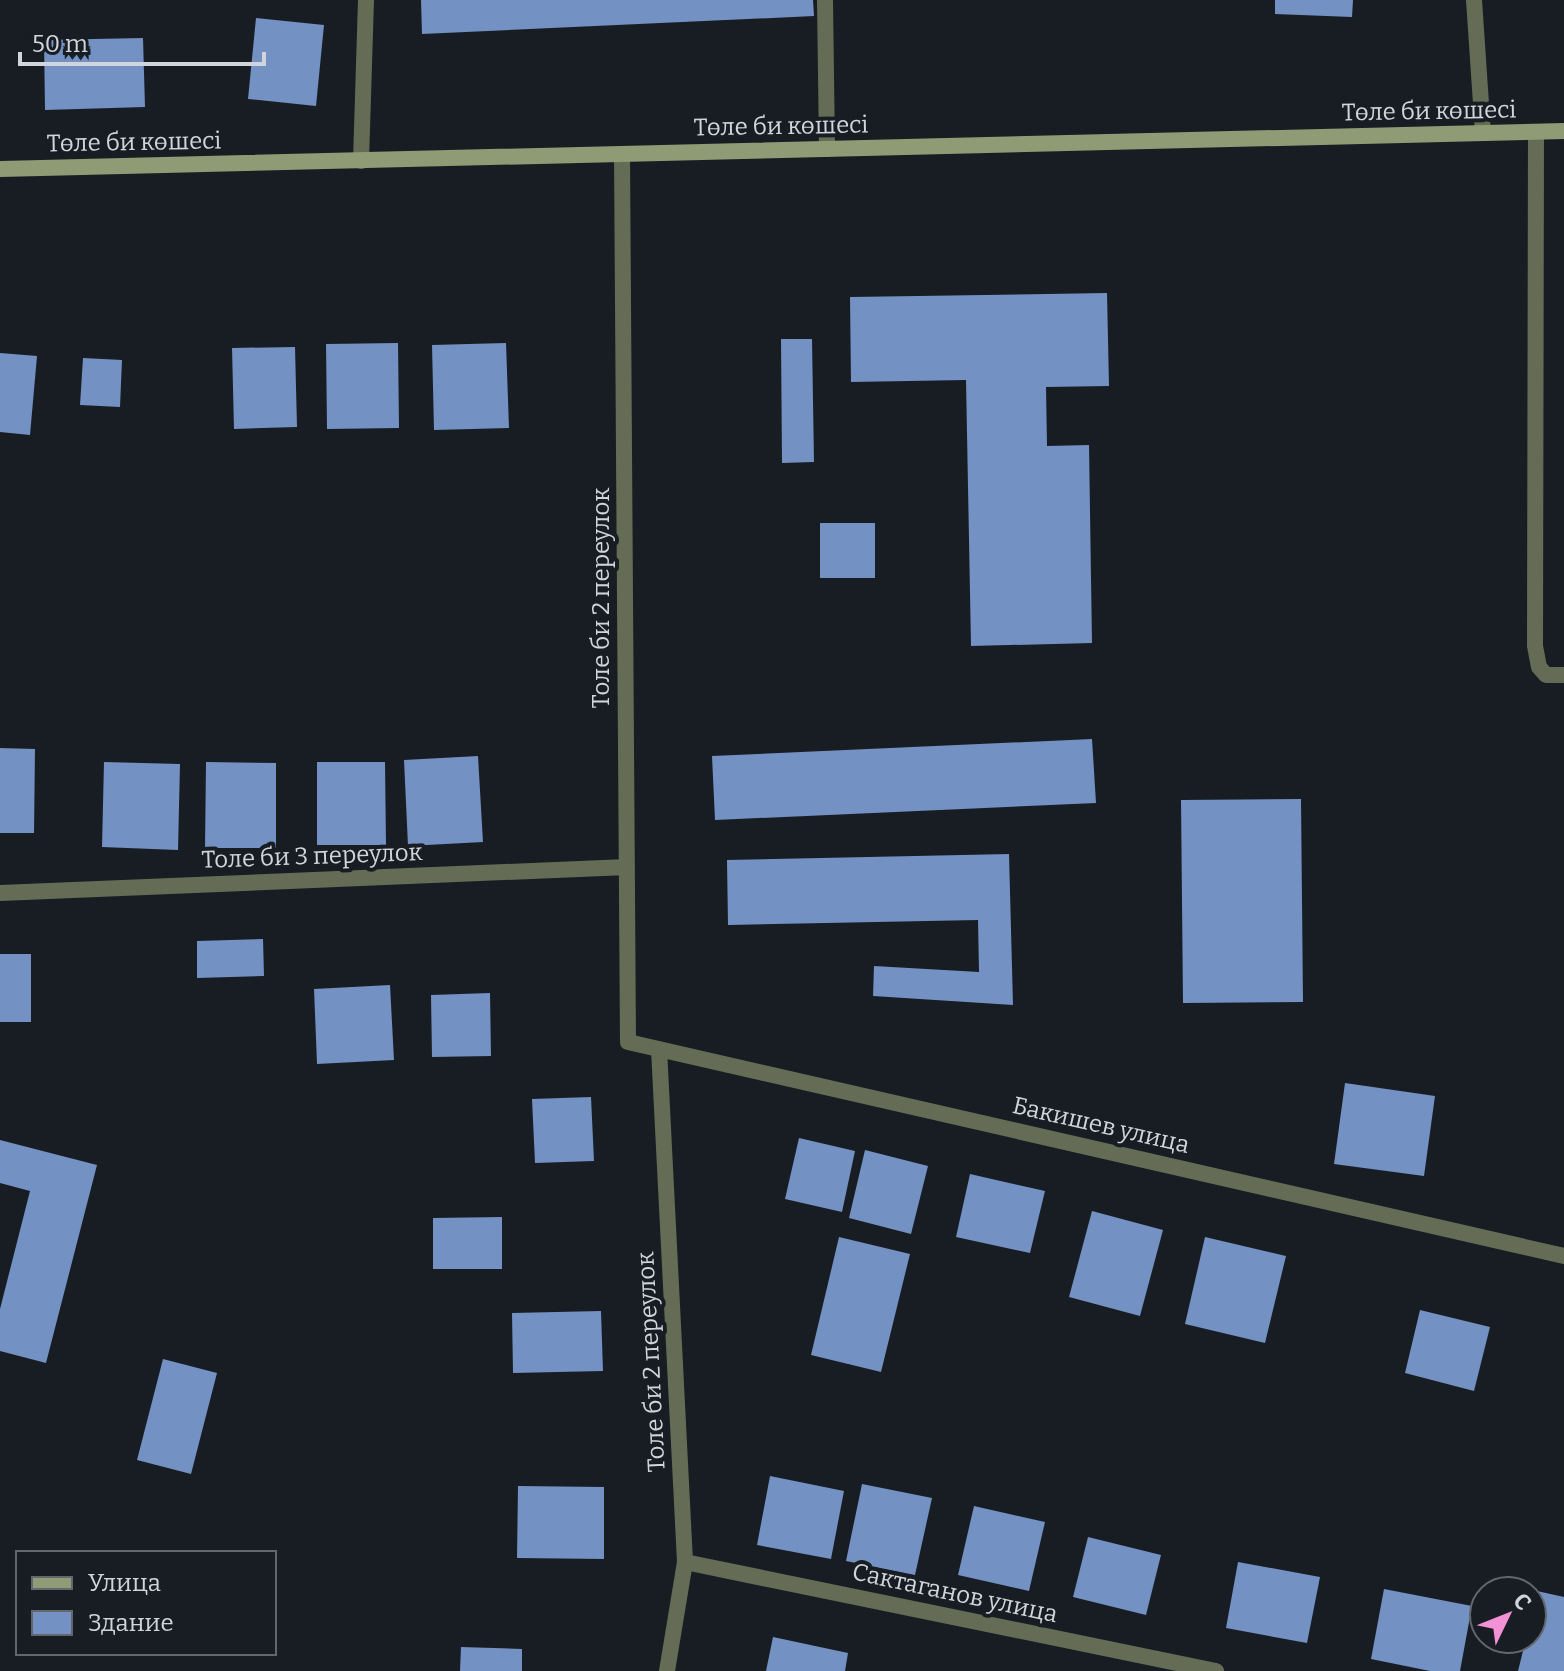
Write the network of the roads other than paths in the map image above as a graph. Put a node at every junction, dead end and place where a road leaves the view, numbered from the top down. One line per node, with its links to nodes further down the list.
1 (366, 0): 9 (street)
2 (825, 0): 7 (street)
3 (1474, 0): 6 (street)
4 (1564, 131): 5 (street, Төле би көшесі)
5 (1536, 132): 6 (street, Төле би көшесі); 11 (street)
6 (1483, 133): 7 (street, Төле би көшесі)
7 (827, 149): 8 (street, Төле би көшесі)
8 (622, 154): 9 (street, Төле би көшесі); 12 (street, Толе би 2 переулок)
9 (361, 161): 10 (street, Төле би көшесі)
10 (0, 169)
11 (1564, 675)
12 (627, 867): 13 (street, Толе би 3 переулок); 14 (street, Толе би 2 переулок)
13 (0, 893)
14 (628, 1042): 15 (street, Бакишев улица)
15 (659, 1049): 16 (street, Бакишев улица); 17 (street, Толе би 2 переулок)
16 (1564, 1256)
17 (685, 1562): 18 (street, Толе би 2 переулок); 19 (street, Сактаганов улица)
18 (667, 1671)
19 (1216, 1671)

